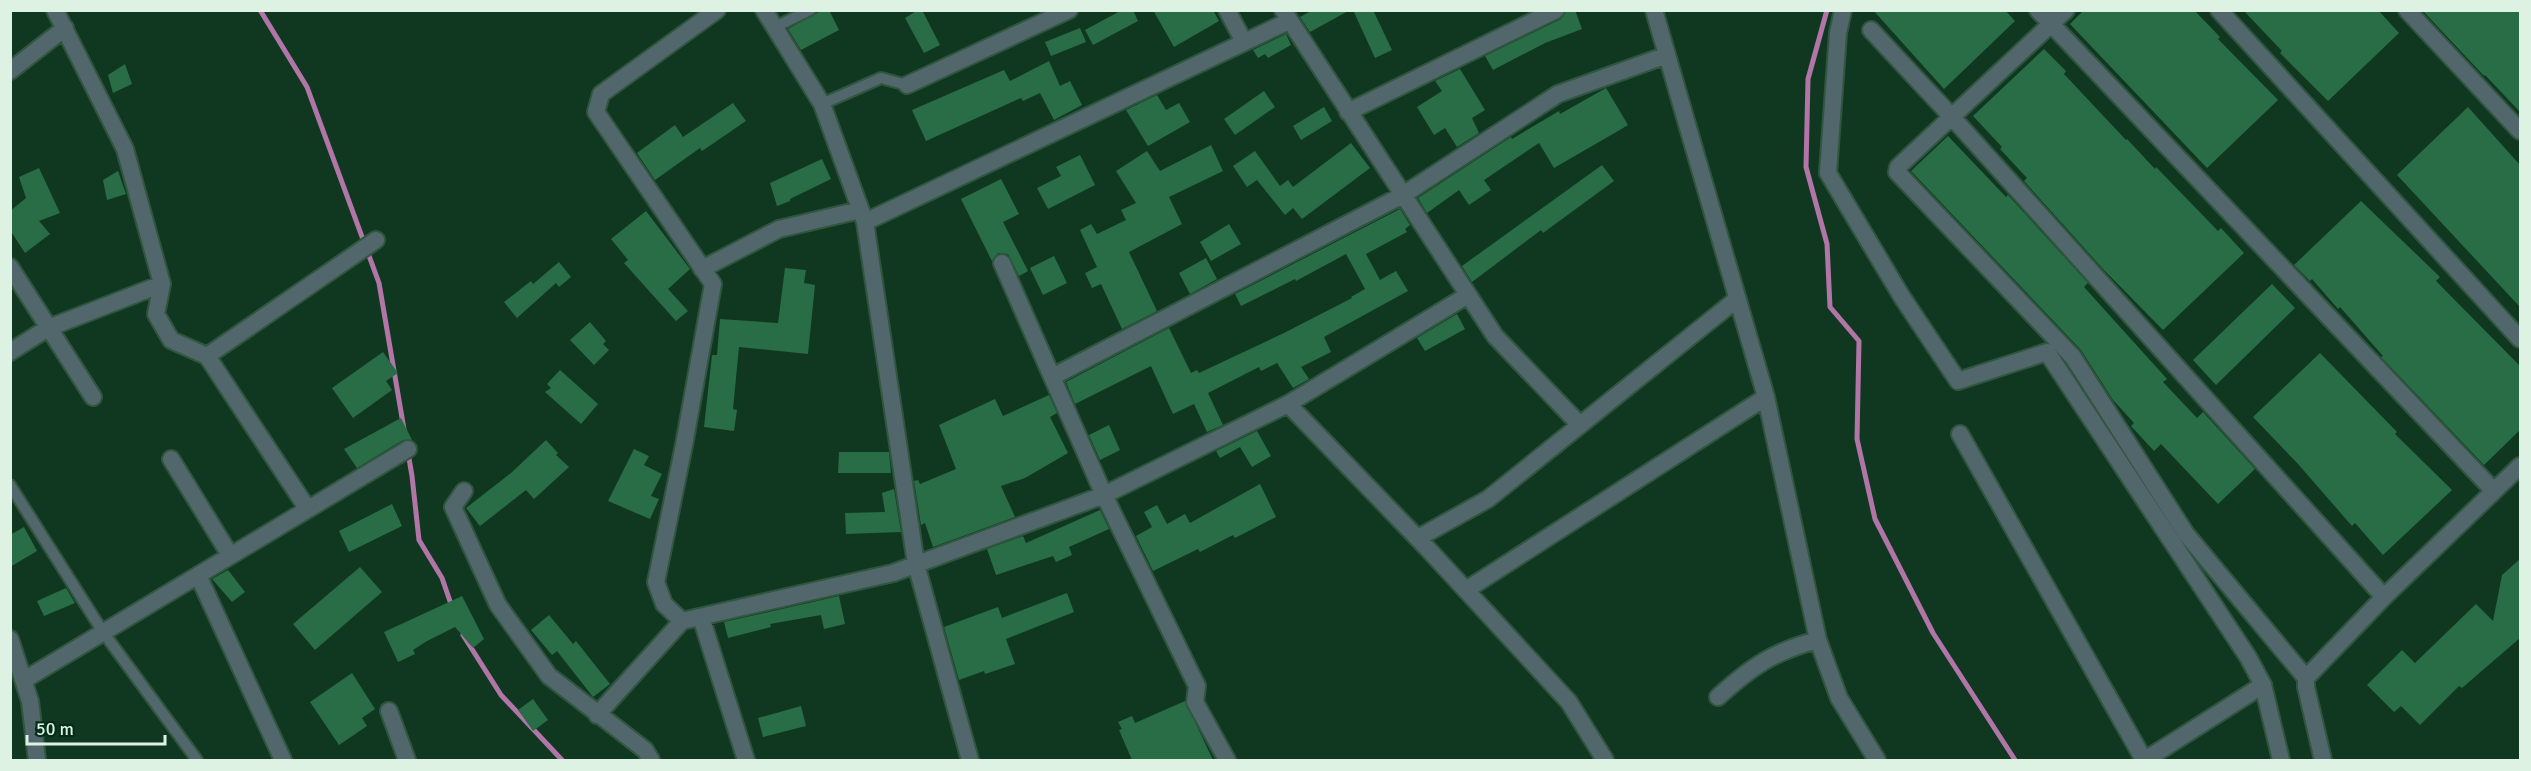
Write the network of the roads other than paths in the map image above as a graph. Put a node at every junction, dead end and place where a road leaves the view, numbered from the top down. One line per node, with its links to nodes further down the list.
1 (55, 10): 17 (street)
2 (717, 10): 32 (street)
3 (764, 10): 16 (street)
4 (810, 10): 16 (lane)
5 (1070, 10): 22 (street)
6 (1227, 10): 19 (street)
7 (1556, 10): 24 (street)
8 (1654, 10): 20 (street)
9 (1844, 10): 67 (street)
10 (2038, 10): 15 (street)
11 (2066, 10): 15 (street)
12 (2219, 10): 37 (street)
13 (2407, 10): 26 (street)
14 (1286, 16): 19 (street); 24 (street)
15 (2051, 25): 25 (street); 51 (street)
16 (775, 27): 23 (street)
17 (65, 28): 21 (street); 33 (street)
18 (1870, 30): 25 (street)
19 (1244, 42): 28 (street)
20 (1667, 55): 27 (street); 35 (street)
21 (10, 71)
22 (907, 85): 23 (lane)
23 (822, 104): 28 (street)
24 (1348, 112): 27 (street)
25 (1952, 117): 59 (street); 65 (street)
26 (2520, 130)
27 (1403, 195): 34 (street); 40 (street)
28 (863, 216): 32 (street); 56 (street)
29 (376, 240): 39 (street)
30 (1002, 263): 40 (street)
31 (10, 267): 36 (street)
32 (702, 269): 61 (street)
33 (162, 284): 36 (street); 39 (street)
34 (1468, 295): 43 (street); 44 (street)
35 (1737, 299): 42 (street); 44 (street)
36 (48, 328): 38 (street); 41 (street)
37 (2520, 339)
38 (10, 352)
39 (207, 356): 53 (street)
40 (1052, 377): 52 (street)
41 (93, 397)
42 (1766, 397): 58 (street); 64 (street)
43 (1288, 404): 52 (street); 54 (street)
44 (1580, 425): 54 (street)
45 (1960, 434): 81 (street)
46 (408, 449): 53 (street)
47 (171, 459): 55 (street)
48 (2520, 466): 51 (street)
49 (10, 485): 62 (lane)
50 (464, 491): 70 (street)
51 (2494, 491): 59 (street)
52 (1104, 495): 56 (street); 78 (street)
53 (307, 508): 55 (street)
54 (1418, 538): 58 (street)
55 (230, 555): 57 (street)
56 (916, 564): 60 (street); 77 (street)
57 (198, 575): 62 (street); 73 (street)
58 (1466, 590): 79 (street)
59 (2384, 597): 65 (street)
60 (701, 617): 61 (street); 76 (street)
61 (682, 621): 70 (street)
62 (103, 632): 66 (street); 72 (lane)
63 (10, 639): 66 (street)
64 (1818, 640): 68 (street); 80 (street)
65 (2306, 678): 83 (street)
66 (24, 680): 71 (street)
67 (2263, 685): 81 (street); 82 (street)
68 (1718, 698)
69 (389, 711): 74 (street)
70 (597, 715): 75 (street)
71 (37, 760)
72 (196, 760)
73 (283, 760)
74 (407, 760)
75 (651, 760)
76 (746, 760)
77 (970, 760)
78 (1227, 760)
79 (1605, 760)
80 (1876, 760)
81 (2144, 760)
82 (2281, 760)
83 (2323, 760)

